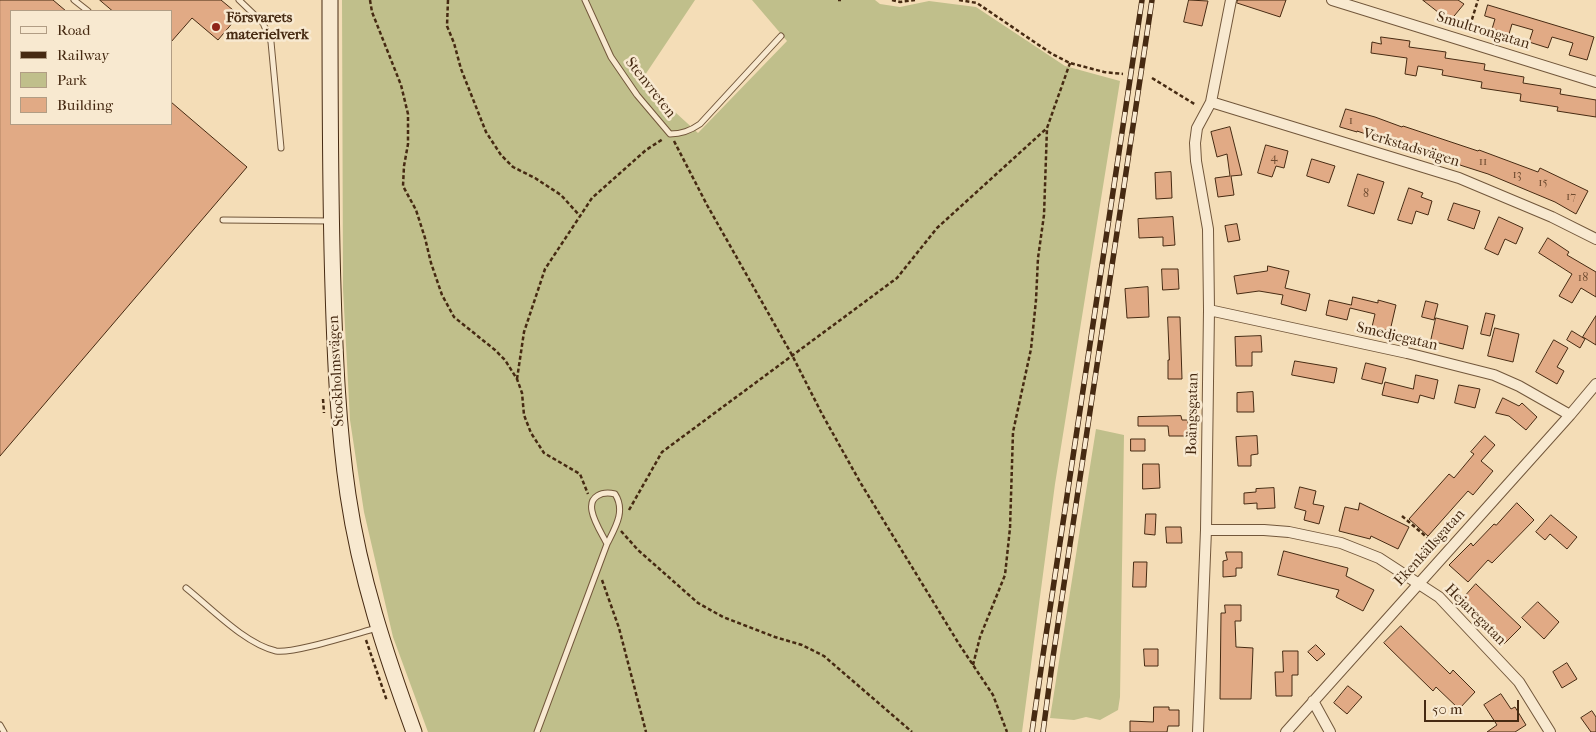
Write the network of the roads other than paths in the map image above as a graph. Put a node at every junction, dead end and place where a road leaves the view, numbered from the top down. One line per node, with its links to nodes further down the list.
1 (74, 0): 7 (lane)
2 (239, 0): 11 (lane)
3 (330, 0): 13 (main road, Stockholmsvägen)
4 (585, 0): 8 (lane, Stenvreten)
5 (1231, 0): 10 (street)
6 (1332, 0): 9 (street, Smultrongatan)
7 (87, 10)
8 (781, 36)
9 (1596, 82)
10 (1212, 102): 14 (street, Verkstadsvägen); 15 (street, Boängsgatan)
11 (281, 148)
12 (223, 220): 13 (lane)
13 (331, 221): 22 (main road, Stockholmsvägen)
14 (1596, 240)
15 (1209, 310): 17 (street, Smedjegatan); 18 (street, Boängsgatan)
16 (1596, 384): 17 (street, Ekenkällsgatan)
17 (1570, 415): 20 (street, Ekenkällsgatan)
18 (1206, 530): 20 (street, Hejaregatan); 28 (street, Boängsgatan)
19 (607, 544): 19 (lane); 27 (lane)
20 (1418, 584): 23 (street, Ekenkällsgatan); 31 (street, Hejaregatan)
21 (186, 588): 22 (lane)
22 (378, 628): 26 (main road, Stockholmsvägen)
23 (1313, 701): 29 (street, Ekenkällsgatan); 30 (street)
24 (0, 725): 25 (lane)
25 (4, 732)
26 (414, 732)
27 (537, 732)
28 (1198, 732)
29 (1286, 732)
30 (1330, 732)
31 (1550, 732)

